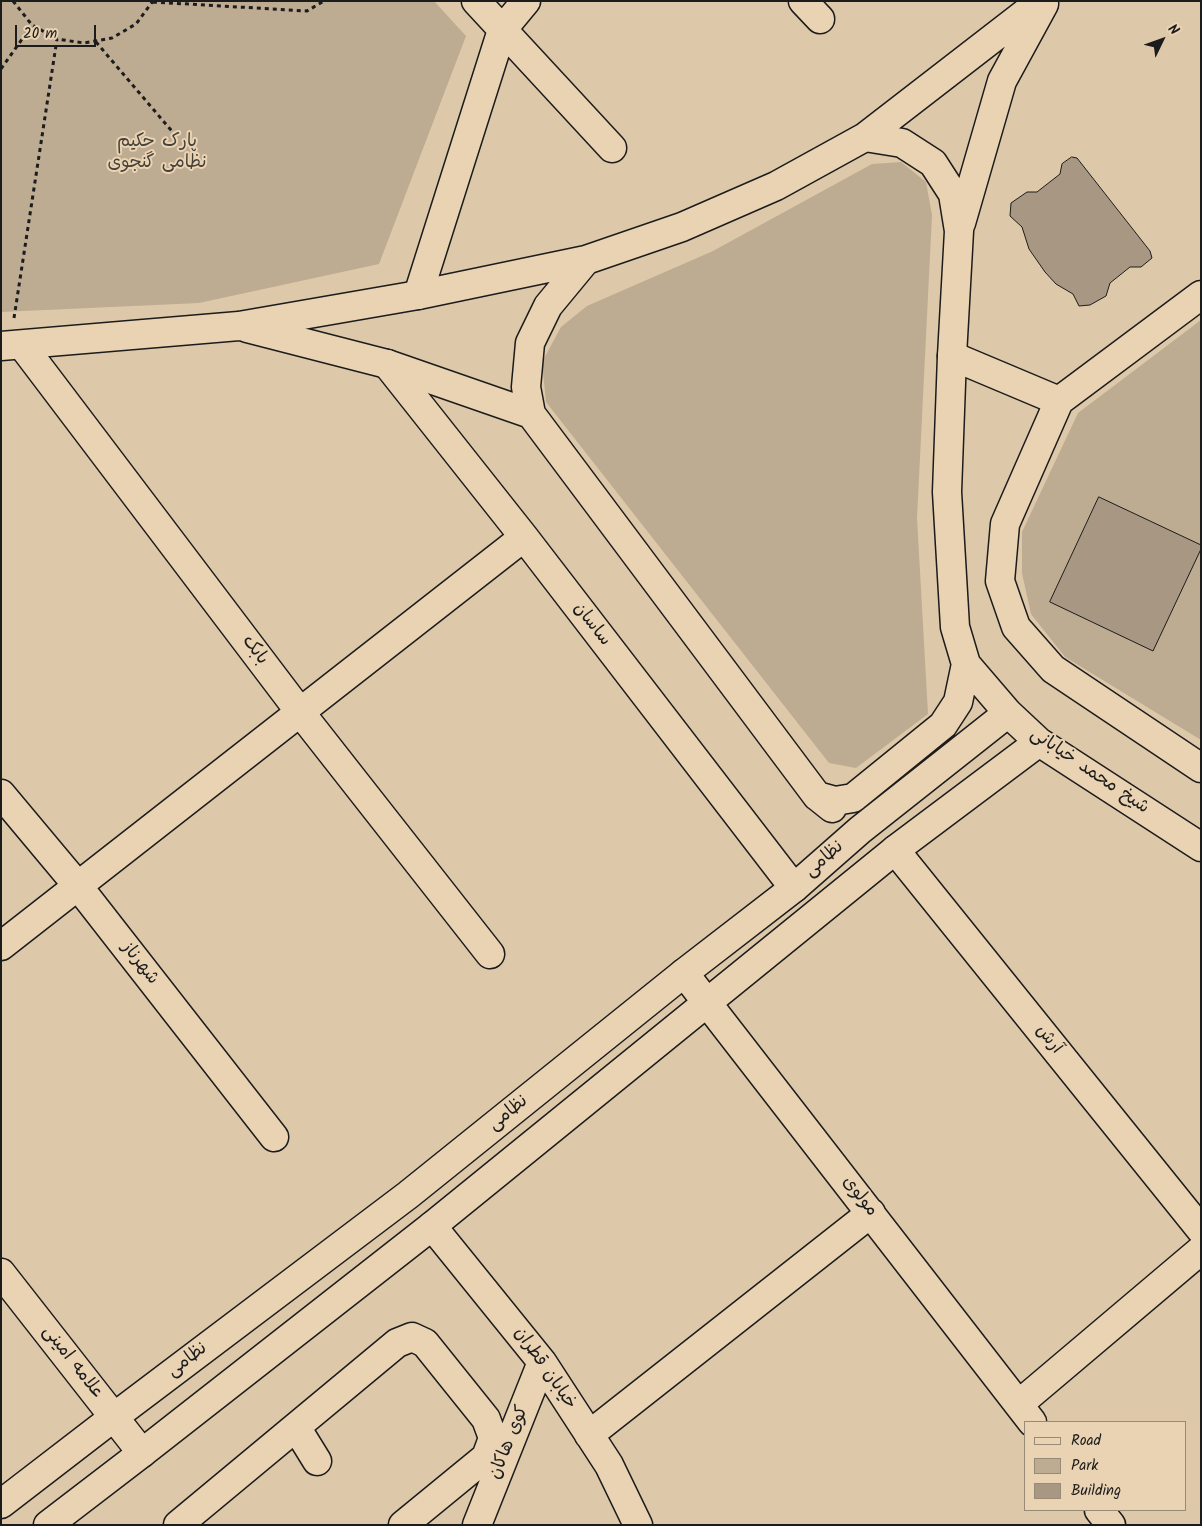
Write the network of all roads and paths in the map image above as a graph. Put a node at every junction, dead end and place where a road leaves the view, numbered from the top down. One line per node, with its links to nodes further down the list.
1 (13, 1): 8 (path)
2 (324, 1): 7 (path)
3 (476, 1): 9 (street)
4 (526, 1): 9 (street)
5 (1041, 1): 14 (street)
6 (1045, 1): 16 (street)
7 (153, 2): 11 (path)
8 (32, 25): 10 (path); 12 (path)
9 (502, 30): 15 (street); 18 (street)
10 (57, 39): 11 (path); 21 (path)
11 (95, 41): 13 (path)
12 (1, 69)
13 (176, 136)
14 (865, 137): 16 (street); 17 (street)
15 (612, 148)
16 (959, 231): 22 (street)
17 (586, 260): 18 (street); 25 (street)
18 (418, 295): 20 (street)
19 (1201, 295): 24 (street)
20 (239, 326): 21 (street); 23 (street)
21 (11, 345): 28 (street, بابک)
22 (952, 356): 24 (street); 27 (street)
23 (387, 364): 25 (street); 26 (street, ساسان)
24 (1059, 401): 31 (street)
25 (531, 414): 33 (street)
26 (524, 538): 28 (street); 38 (street, ساسان)
27 (966, 664): 29 (street, شیخ محمد خیابانی); 33 (street)
28 (300, 712): 37 (street); 40 (street, بابک)
29 (1008, 713): 30 (street, شیخ محمد خیابانی); 34 (street, نظامی)
30 (1039, 742): 35 (street, شیخ محمد خیابانی); 36 (street, نظامی)
31 (1201, 768)
32 (1, 794): 37 (street, شهرناز)
33 (817, 796): 34 (street)
34 (860, 830): 36 (street); 38 (street, نظامی)
35 (1201, 848)
36 (896, 850): 42 (street, نظامی); 47 (street, آرش)
37 (78, 886): 39 (street); 43 (street, شهرناز)
38 (794, 888): 41 (street, نظامی)
39 (1, 946)
40 (490, 954)
41 (684, 973): 42 (street, مولوی); 44 (street, نظامی)
42 (708, 1002): 45 (street, مولوی); 46 (street, نظامی)
43 (274, 1137)
44 (408, 1195): 46 (street, خیابان قطران); 52 (street, نظامی)
45 (871, 1212): 51 (street, مولوی); 54 (street)
46 (432, 1226): 50 (street, خیابان قطران); 55 (street, نظامی)
47 (1201, 1230)
48 (1201, 1250): 51 (street)
49 (1, 1273): 52 (street, علامه امینی)
50 (542, 1362): 54 (street, خیابان قطران); 62 (street, کوی هاکان)
51 (1026, 1413)
52 (114, 1416): 55 (street, علامه امینی); 57 (street, نظامی)
53 (296, 1427): 56 (street); 59 (street); 61 (street)
54 (589, 1436): 63 (street, خیابان قطران)
55 (142, 1453): 60 (street, نظامی)
56 (317, 1461)
57 (1, 1504)
58 (1100, 1511): 64 (street)
59 (191, 1520)
60 (48, 1525)
61 (403, 1525)
62 (477, 1525)
63 (638, 1525)
64 (1111, 1525)

